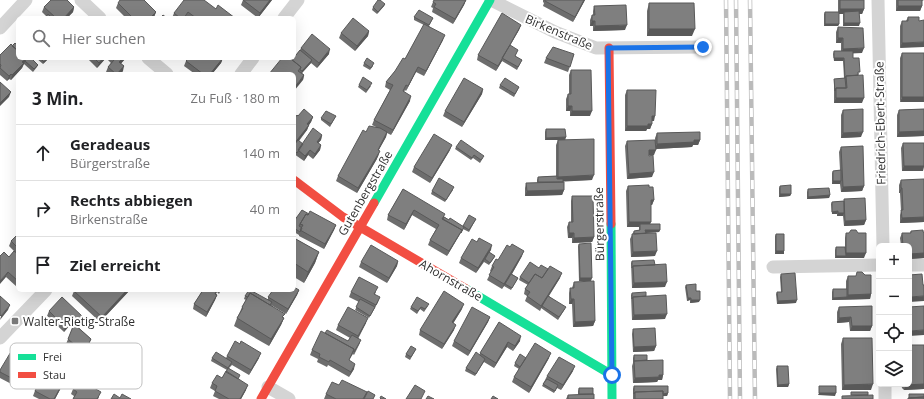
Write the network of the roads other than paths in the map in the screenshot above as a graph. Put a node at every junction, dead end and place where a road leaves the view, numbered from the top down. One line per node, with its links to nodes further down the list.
1 (26, 0): 8 (street)
2 (81, 0): 6 (street)
3 (298, 0): 7 (street)
4 (490, 0): 10 (street, Birkenstraße); 16 (street, Gutenbergstraße)
5 (878, 0): 17 (street, Friedrich-Ebert-Straße)
6 (98, 16)
7 (286, 16)
8 (1, 24)
9 (703, 47): 10 (street, Birkenstraße)
10 (608, 48): 24 (street, Bürgerstraße)
11 (150, 60): 13 (street)
12 (251, 60): 14 (street)
13 (165, 72)
14 (242, 72)
15 (296, 182): 16 (street, Ahornstraße)
16 (360, 227): 24 (street, Ahornstraße); 25 (street, Gutenbergstraße)
17 (883, 243)
18 (924, 264): 20 (street)
19 (876, 265): 21 (street)
20 (912, 265)
21 (773, 266)
22 (44, 292): 23 (street)
23 (0, 338)
24 (612, 375): 29 (street, Bürgerstraße)
25 (268, 387): 27 (street, Gutenbergstraße); 28 (street)
26 (885, 387): 30 (street)
27 (261, 399)
28 (289, 399)
29 (612, 399)
30 (885, 399)

